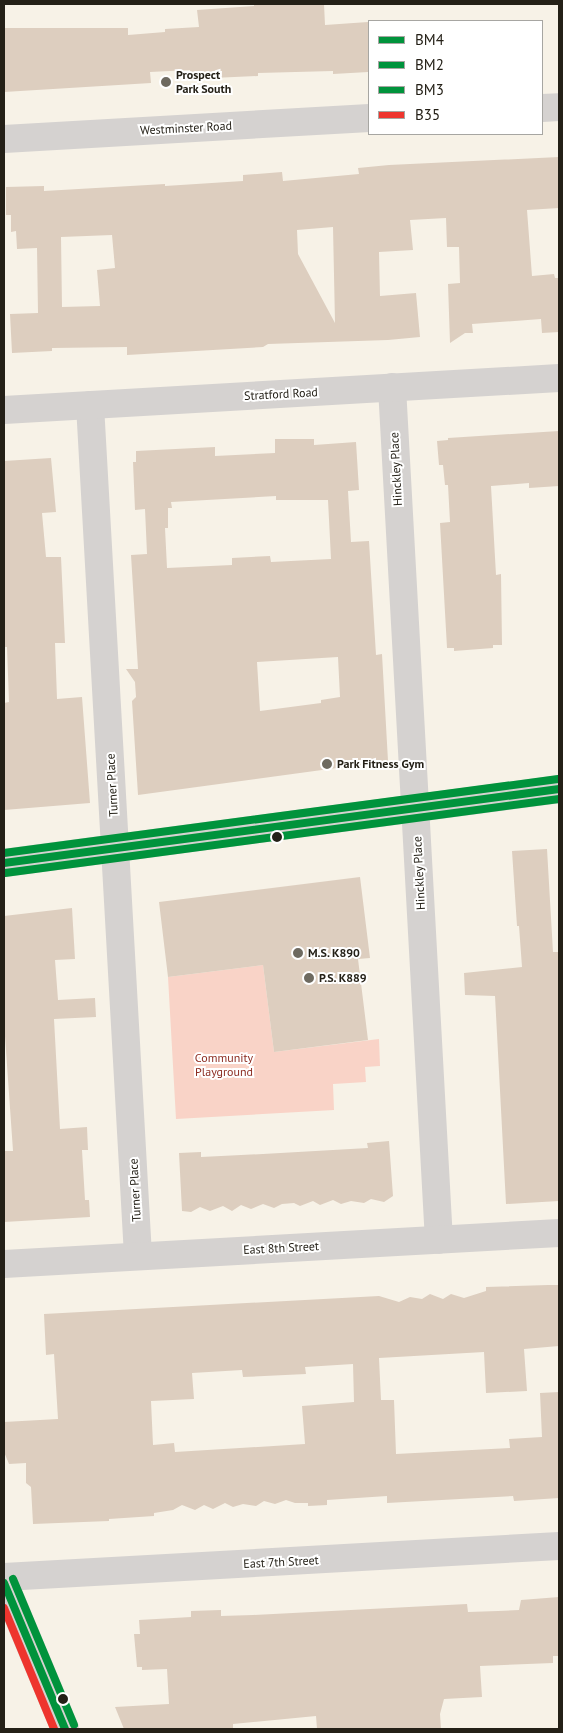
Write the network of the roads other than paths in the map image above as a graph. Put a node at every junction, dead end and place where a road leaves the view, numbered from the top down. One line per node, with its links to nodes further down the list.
1 (559, 107): 2 (main road)
2 (543, 108)
3 (368, 118): 4 (main road, Westminster Road)
4 (4, 139)
5 (559, 378): 6 (main road, Stratford Road)
6 (392, 387): 7 (main road, Stratford Road); 10 (main road, Hinckley Place)
7 (90, 405): 8 (main road, Stratford Road); 11 (main road, Turner Place)
8 (4, 410)
9 (559, 790): 10 (main road)
10 (416, 808): 11 (main road); 14 (main road, Hinckley Place)
11 (116, 848): 12 (main road); 15 (main road, Turner Place)
12 (4, 863)
13 (559, 1233): 14 (main road, East 8th Street)
14 (440, 1240): 15 (main road, East 8th Street)
15 (138, 1256): 16 (main road, East 8th Street)
16 (4, 1264)
17 (559, 1546): 18 (main road, East 7th Street)
18 (4, 1577)
19 (4, 1583): 20 (main road)
20 (65, 1729)

